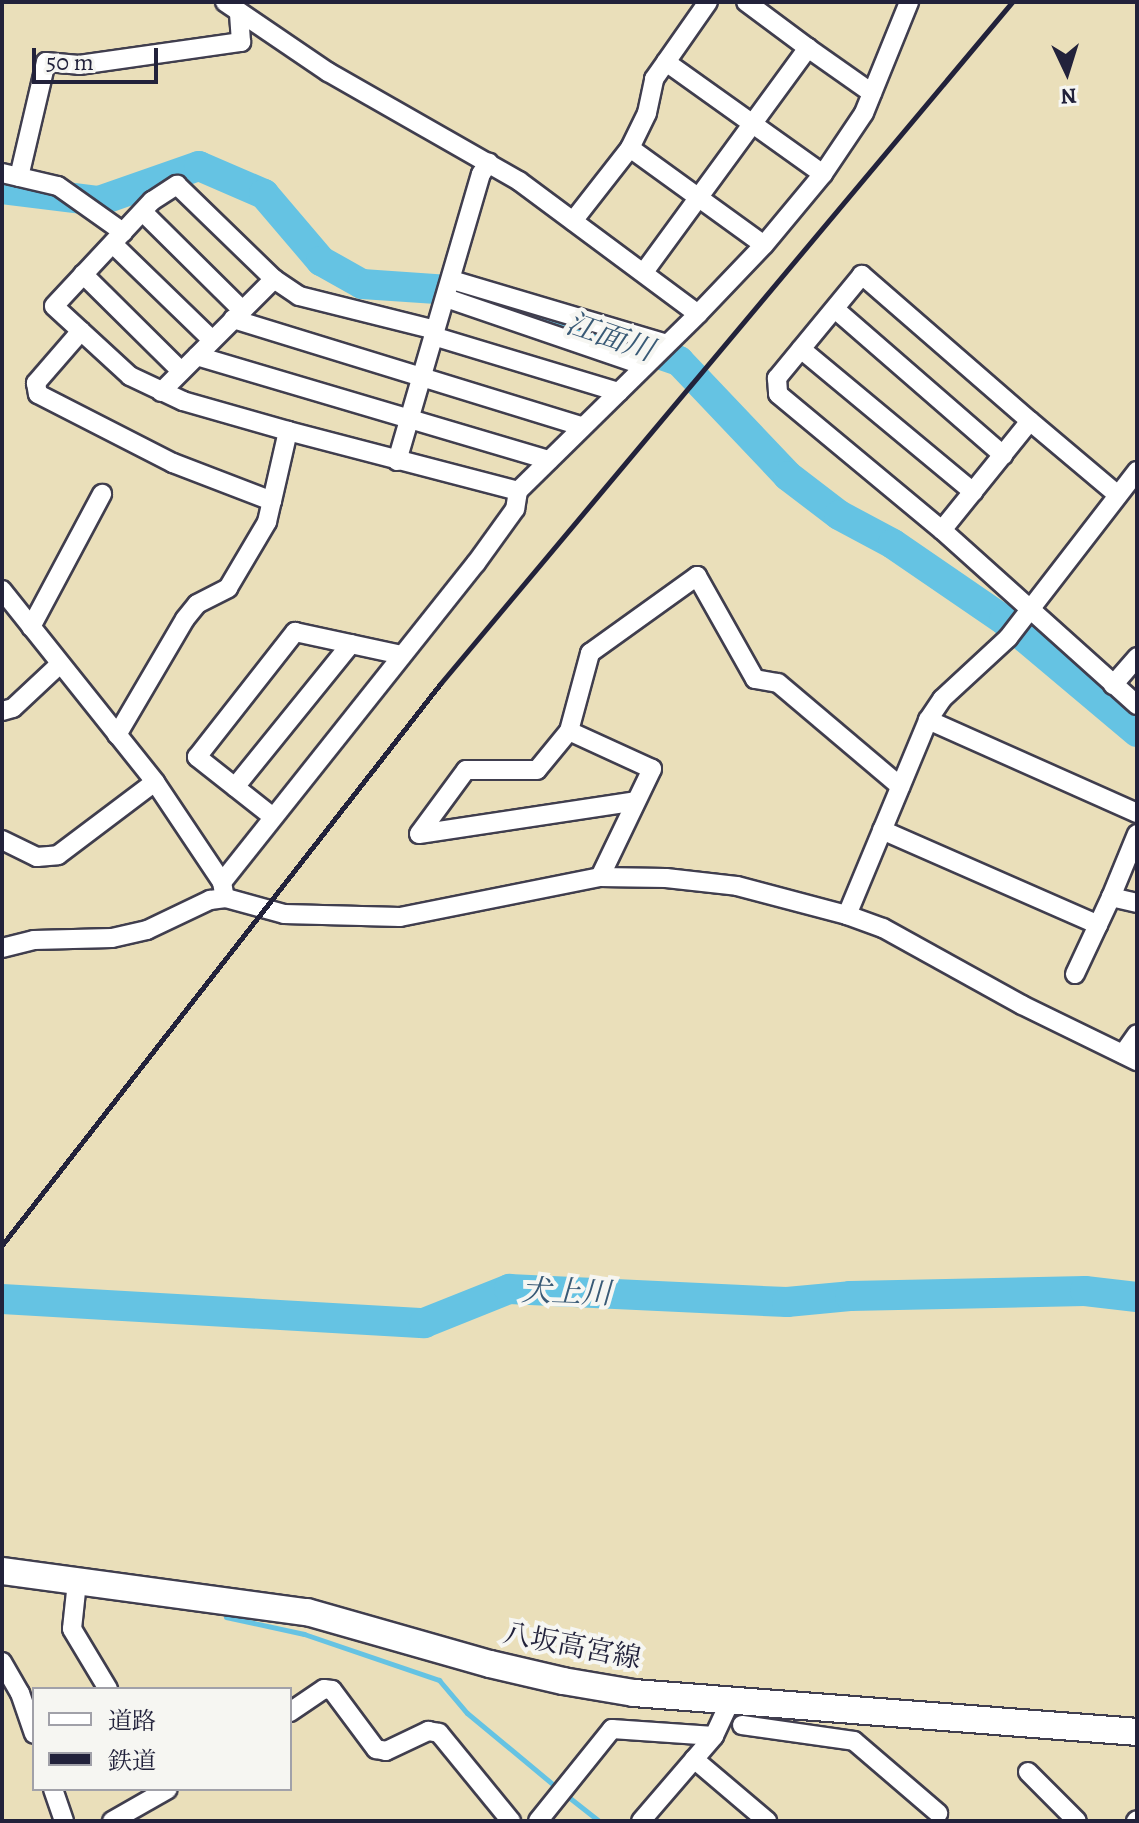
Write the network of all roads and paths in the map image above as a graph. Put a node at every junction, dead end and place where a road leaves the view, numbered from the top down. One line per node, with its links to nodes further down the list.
1 (708, 2): 6 (street)
2 (746, 2): 5 (street)
3 (909, 2): 7 (street)
4 (232, 5): 10 (street); 12 (street)
5 (808, 48): 7 (street); 8 (street)
6 (666, 62): 8 (street); 9 (street)
7 (872, 93): 11 (street)
8 (752, 123): 11 (street); 13 (street)
9 (630, 148): 13 (street); 15 (street)
10 (489, 162): 15 (street); 21 (street)
11 (823, 174): 17 (street)
12 (10, 175): 16 (street)
13 (698, 197): 17 (street); 18 (street)
14 (143, 212): 16 (street); 20 (street); 25 (street)
15 (573, 221): 18 (street)
16 (118, 238): 19 (street); 28 (street)
17 (764, 245): 24 (street)
18 (644, 272): 24 (street)
19 (83, 274): 26 (street); 33 (street)
20 (274, 279): 25 (street); 27 (street)
21 (452, 280): 22 (street); 29 (street)
22 (446, 298): 27 (street); 32 (street)
23 (835, 309): 30 (street); 38 (street); 41 (street)
24 (698, 314): 29 (street)
25 (238, 315): 28 (street); 34 (street)
26 (81, 331): 35 (street); 49 (street)
27 (434, 333): 34 (street); 36 (street)
28 (212, 340): 31 (street)
29 (667, 344): 32 (street)
30 (801, 349): 46 (street); 50 (street)
31 (197, 356): 33 (street); 37 (street)
32 (645, 366): 36 (street)
33 (181, 371): 35 (street)
34 (422, 376): 37 (street); 39 (street)
35 (161, 392): 40 (street)
36 (619, 392): 39 (street)
37 (409, 418): 42 (street); 43 (street)
38 (1030, 421): 41 (street); 48 (street)
39 (583, 427): 42 (street)
40 (288, 431): 43 (street); 49 (street)
41 (1003, 455): 46 (street)
42 (549, 460): 45 (street)
43 (397, 461): 45 (street)
44 (1137, 471): 48 (street)
45 (518, 491): 55 (street)
46 (973, 492): 50 (street)
47 (102, 494): 53 (street)
48 (1118, 495): 52 (street)
49 (272, 501): 63 (street)
50 (942, 530): 52 (street)
51 (2, 590): 53 (street)
52 (1025, 616): 58 (street); 61 (street)
53 (31, 627): 57 (street)
54 (351, 644): 55 (street); 66 (street); 66 (street)
55 (401, 655): 69 (street)
56 (1137, 657): 58 (street)
57 (60, 664): 60 (street); 63 (street)
58 (1113, 685): 59 (street)
59 (1137, 705)
60 (2, 711)
61 (928, 720): 65 (street); 68 (street)
62 (569, 731): 65 (street); 67 (street); 67 (street)
63 (117, 735): 64 (street)
64 (155, 782): 72 (street); 74 (street)
65 (900, 786): 70 (street)
66 (235, 787): 69 (street)
67 (636, 801): 73 (street)
68 (1137, 813)
69 (273, 817): 74 (street)
70 (882, 830): 77 (street); 78 (street)
71 (1137, 834): 75 (street)
72 (2, 840)
73 (600, 877): 74 (street); 77 (street)
74 (224, 890): 80 (street)
75 (1111, 897): 76 (street); 78 (street)
76 (1137, 903)
77 (847, 915): 84 (street)
78 (1098, 925): 82 (street)
79 (2, 933): 80 (street)
80 (34, 940): 81 (street)
81 (2, 948)
82 (1075, 974)
83 (1137, 1034): 84 (street)
84 (1130, 1058)
85 (2, 1571): 86 (main road, 八坂高宮線)
86 (77, 1582): 88 (street); 90 (main road, 八坂高宮線)
87 (2, 1662): 91 (street)
88 (107, 1687)
89 (292, 1711): 101 (street)
90 (736, 1714): 92 (main road, 八坂高宮線); 93 (street); 98 (street)
91 (32, 1728)
92 (1137, 1732)
93 (714, 1736): 94 (street); 102 (street)
94 (694, 1759): 103 (street); 104 (street)
95 (1028, 1772): 105 (street)
96 (54, 1791): 99 (street)
97 (164, 1791): 100 (street)
98 (938, 1818)
99 (64, 1821)
100 (112, 1821)
101 (511, 1821)
102 (538, 1821)
103 (641, 1821)
104 (767, 1821)
105 (1077, 1821)

